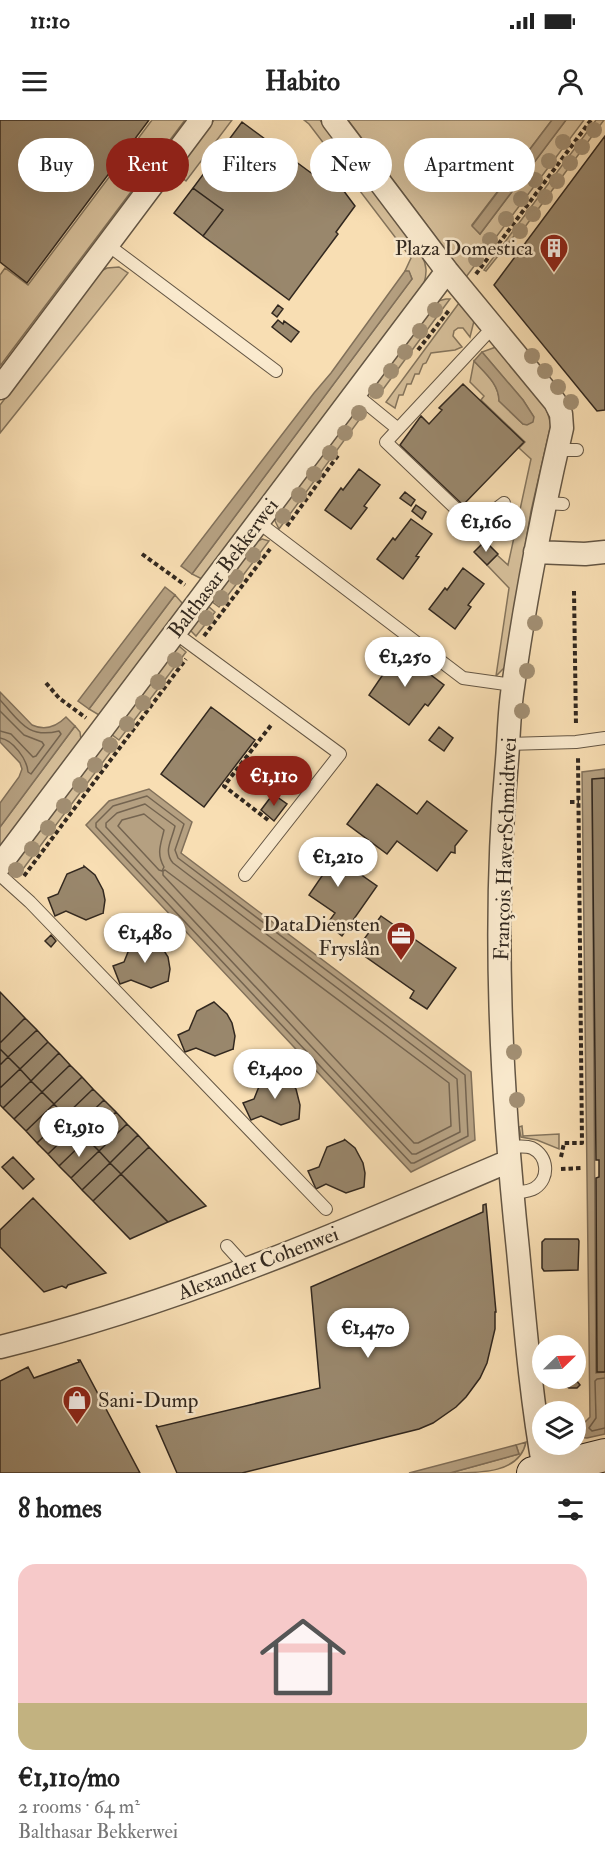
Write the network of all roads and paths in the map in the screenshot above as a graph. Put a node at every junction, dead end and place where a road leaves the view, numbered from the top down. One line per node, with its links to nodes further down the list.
1 (201, 120): 4 (street)
2 (333, 120): 5 (street, François HaverSchmidtwei)
3 (591, 120): 6 (path)
4 (108, 245): 9 (lane); 10 (street)
5 (447, 272): 6 (street, François HaverSchmidtwei); 11 (street, Balthasar Bekkerwei)
6 (463, 291): 7 (street, François HaverSchmidtwei); 8 (path)
7 (493, 327): 12 (lane); 17 (street, François HaverSchmidtwei)
8 (414, 354)
9 (276, 371)
10 (0, 388)
11 (354, 394): 12 (lane); 15 (street, Balthasar Bekkerwei)
12 (398, 429): 14 (lane)
13 (346, 446): 16 (path)
14 (504, 503)
15 (258, 522): 16 (lane); 21 (street, Balthasar Bekkerwei)
16 (278, 538): 22 (path); 25 (lane)
17 (535, 552): 18 (street); 25 (street, François HaverSchmidtwei)
18 (605, 552)
19 (142, 554): 21 (path)
20 (574, 591): 28 (path)
21 (201, 596): 22 (path); 23 (street, Balthasar Bekkerwei)
22 (222, 612): 24 (path)
23 (174, 632): 24 (lane); 35 (street, Balthasar Bekkerwei)
24 (195, 648): 26 (lane); 38 (path)
25 (513, 685): 29 (street, François HaverSchmidtwei)
26 (281, 711): 32 (path); 32 (lane)
27 (605, 738): 28 (lane)
28 (576, 742): 29 (lane); 31 (path)
29 (508, 744): 41 (street, François HaverSchmidtwei)
30 (570, 802): 31 (path)
31 (579, 802): 34 (path)
32 (281, 829): 37 (lane)
33 (572, 854): 34 (path)
34 (580, 854): 40 (path)
35 (0, 865)
36 (0, 875): 38 (lane)
37 (245, 876)
38 (15, 888): 44 (lane)
39 (573, 904): 40 (path)
40 (580, 904): 42 (path)
41 (508, 1154): 43 (street, François HaverSchmidtwei); 43 (lane); 46 (street, Alexander Cohenwei)
42 (583, 1168)
43 (512, 1194): 49 (street, François HaverSchmidtwei)
44 (326, 1209)
45 (227, 1246): 46 (lane)
46 (247, 1269): 47 (street, Alexander Cohenwei)
47 (0, 1347)
48 (605, 1455): 49 (main road)
49 (538, 1472)

